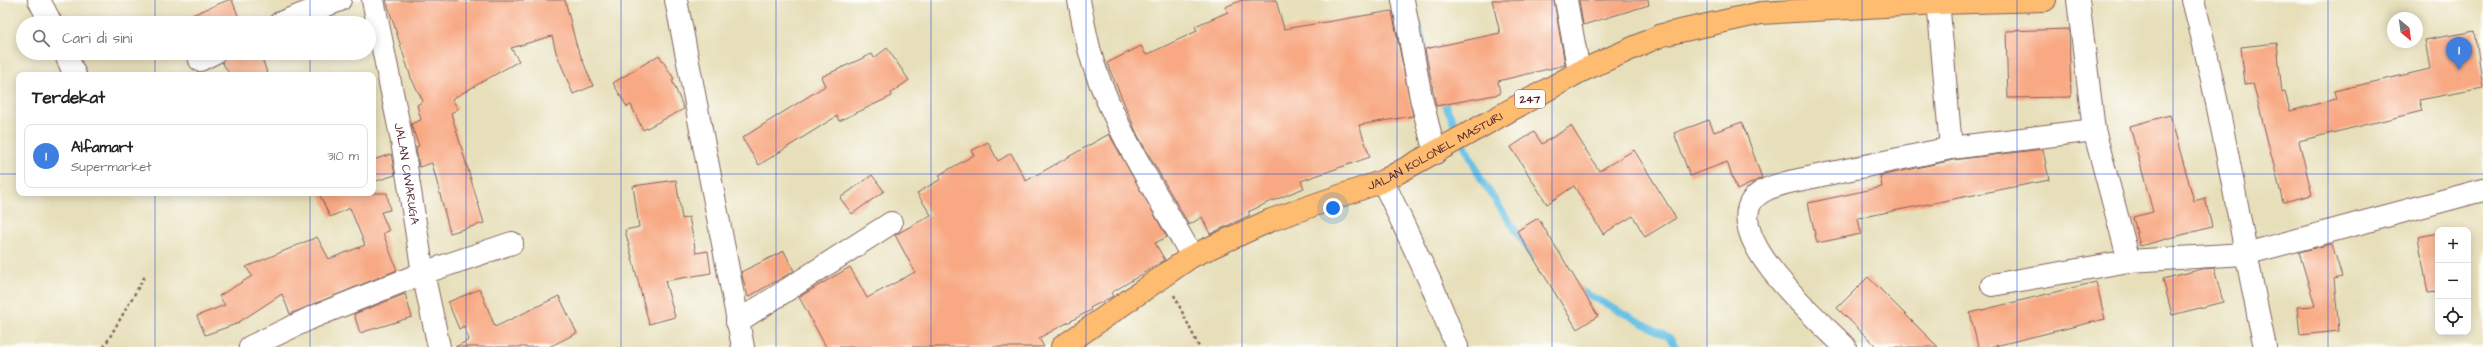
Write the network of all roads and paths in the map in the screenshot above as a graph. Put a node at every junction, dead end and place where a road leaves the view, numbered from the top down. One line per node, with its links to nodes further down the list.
1 (39, 0): 13 (street)
2 (340, 0): 14 (street)
3 (373, 0): 28 (street, JALAN CIWARUGA)
4 (676, 0): 32 (street)
5 (1079, 0): 26 (street)
6 (1403, 0): 20 (street)
7 (1566, 0): 17 (street)
8 (2045, 0): 11 (main road, JALAN KOLONEL MASTURI / 247)
9 (2078, 0): 18 (street)
10 (2193, 0): 25 (street)
11 (1938, 2): 12 (main road, JALAN KOLONEL MASTURI / 247); 19 (street)
12 (1760, 7): 17 (main road, JALAN KOLONEL MASTURI / 247)
13 (47, 16)
14 (298, 16)
15 (68, 60): 16 (street)
16 (74, 72)
17 (1579, 72): 20 (main road, JALAN KOLONEL MASTURI / 247)
18 (2094, 130): 19 (street); 27 (street)
19 (1951, 148): 40 (street)
20 (1435, 153): 21 (main road, JALAN KOLONEL MASTURI / 247)
21 (1383, 181): 26 (main road, JALAN KOLONEL MASTURI / 247); 39 (street)
22 (2483, 190): 25 (street)
23 (891, 223): 32 (street)
24 (512, 243): 28 (street)
25 (2245, 254): 27 (street); 41 (street)
26 (1192, 256): 29 (main road, JALAN KOLONEL MASTURI / 247)
27 (2129, 261): 31 (street)
28 (423, 273): 34 (street); 35 (street, JALAN CIWARUGA)
29 (1164, 274): 37 (main road, JALAN KOLONEL MASTURI / 247); 38 (path)
30 (145, 276): 33 (path)
31 (1992, 285)
32 (737, 322): 36 (street)
33 (104, 347)
34 (250, 347)
35 (439, 347)
36 (743, 347)
37 (1062, 347)
38 (1199, 347)
39 (1457, 347)
40 (1845, 347)
41 (2265, 347)

